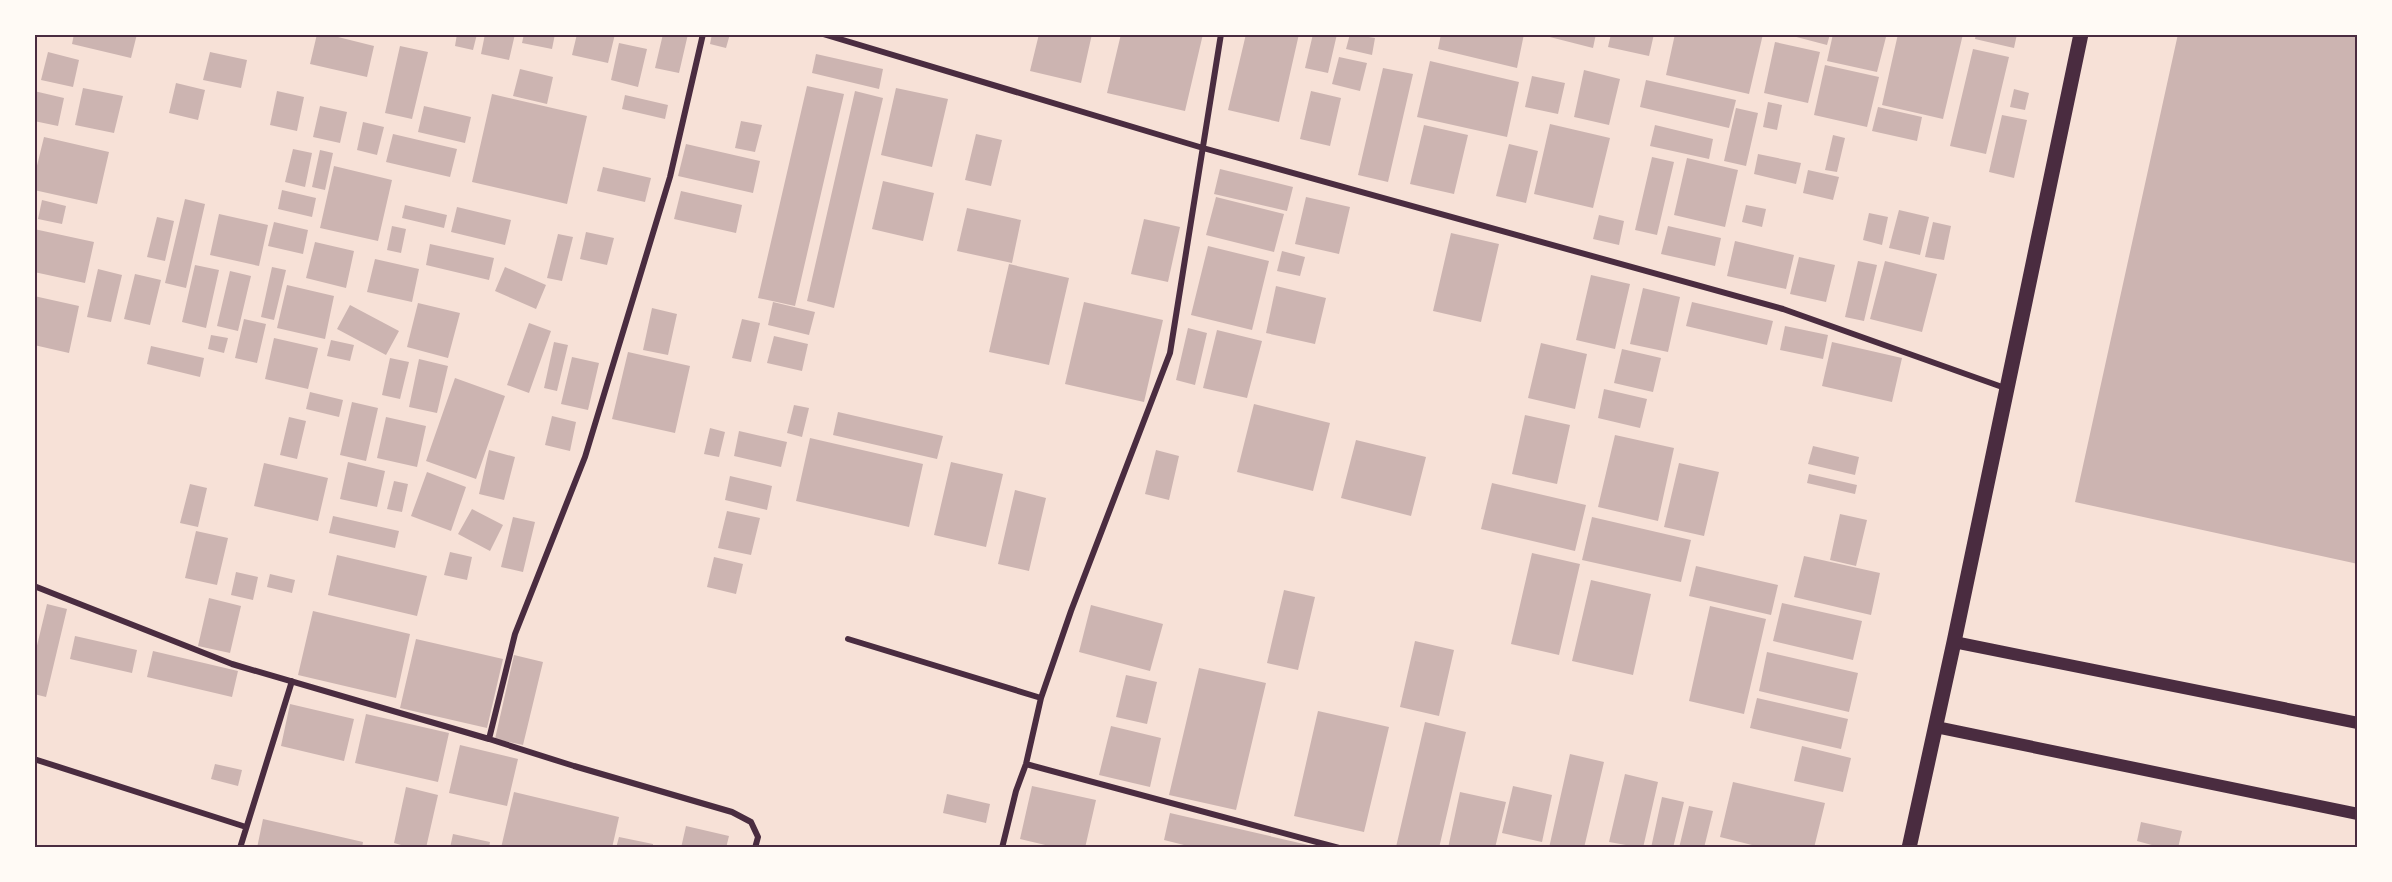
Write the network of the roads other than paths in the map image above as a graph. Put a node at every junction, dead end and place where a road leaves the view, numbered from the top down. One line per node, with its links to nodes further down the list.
1 (703, 34): 14 (street)
2 (823, 34): 5 (street)
3 (1221, 34): 5 (street)
4 (2081, 34): 6 (main road)
5 (1203, 148): 6 (street); 11 (street)
6 (2006, 388): 9 (main road)
7 (34, 586): 10 (street)
8 (848, 639): 11 (street)
9 (1954, 642): 12 (main road); 13 (main road)
10 (291, 681): 14 (street); 18 (street)
11 (1041, 698): 16 (street)
12 (2358, 723)
13 (1936, 727): 17 (main road); 23 (main road)
14 (489, 739): 20 (street)
15 (34, 759): 18 (street)
16 (1026, 764): 21 (street); 22 (street)
17 (2358, 814)
18 (246, 827): 19 (street)
19 (240, 848)
20 (755, 848)
21 (1002, 848)
22 (1339, 848)
23 (1909, 848)

